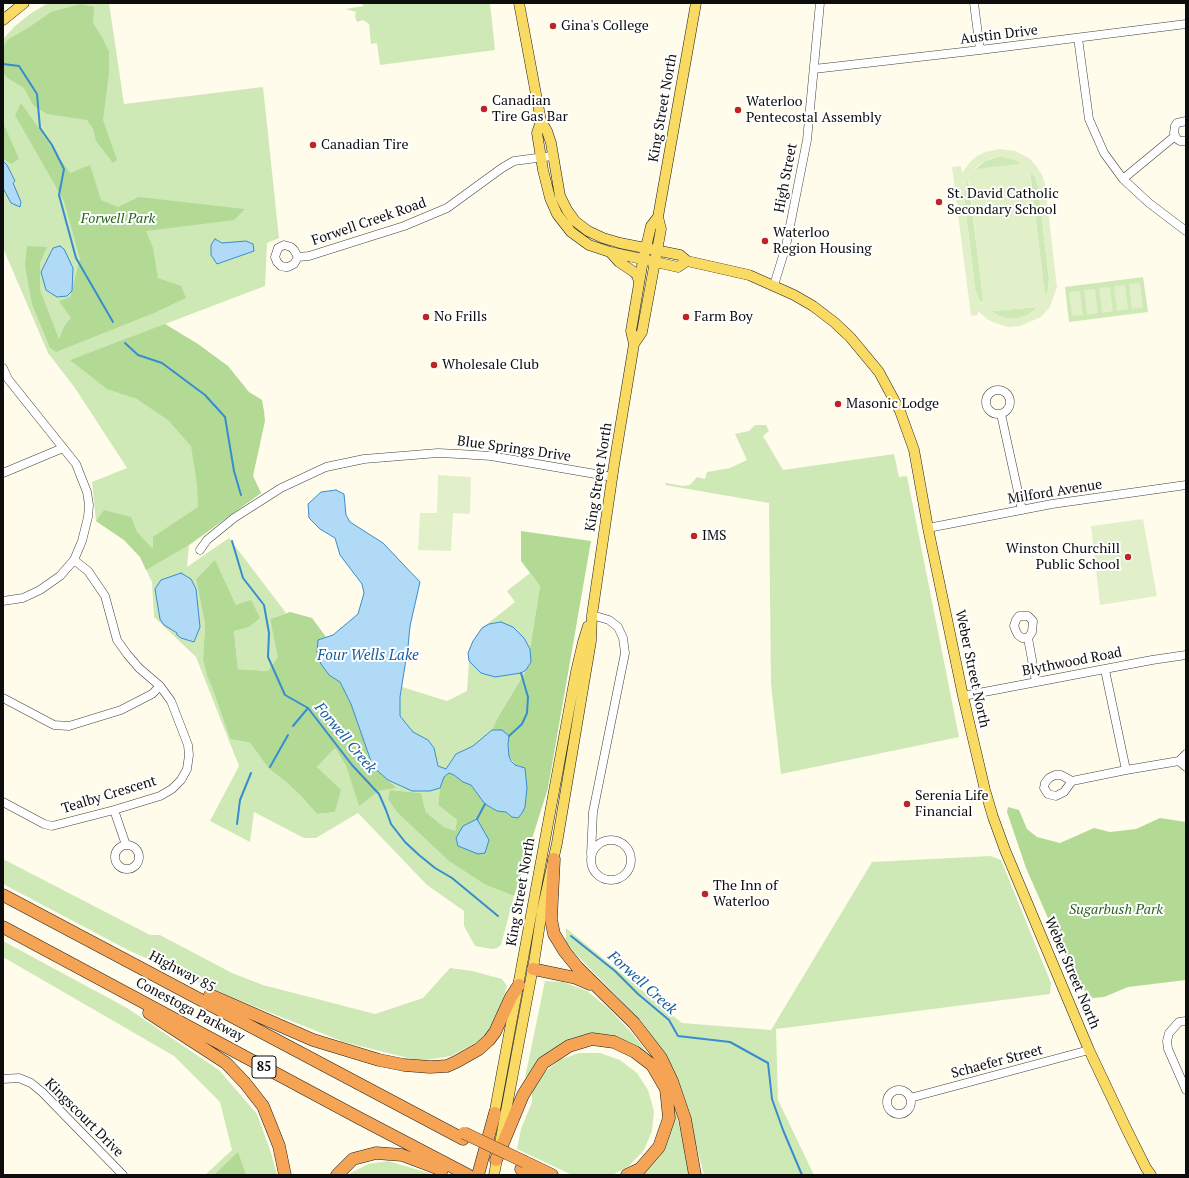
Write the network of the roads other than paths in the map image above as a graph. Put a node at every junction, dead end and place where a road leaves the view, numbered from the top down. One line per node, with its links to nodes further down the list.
1 (24, 3): 6 (main road)
2 (519, 3): 11 (main road, Weber Street North)
3 (696, 3): 18 (main road, King Street North)
4 (820, 3): 10 (street, High Street)
5 (974, 3): 9 (street)
6 (3, 20)
7 (1186, 24): 8 (street, Austin Drive)
8 (1078, 38): 9 (street, Austin Drive); 17 (street)
9 (980, 50): 10 (street, Austin Drive)
10 (814, 69): 28 (street, High Street)
11 (541, 121): 15 (main road, Weber Street North); 16 (main road, Weber Street North)
12 (1186, 121): 13 (street)
13 (1175, 136): 14 (street); 17 (street)
14 (1186, 141)
15 (552, 156): 16 (street, Forwell Creek Road); 20 (main road, Weber Street North)
16 (541, 157): 22 (main road, Weber Street North); 23 (street, Forwell Creek Road)
17 (1123, 179): 19 (street)
18 (658, 217): 20 (main road, King Street North); 21 (main road, King Street North)
19 (1186, 231)
20 (645, 248): 21 (main road, Weber Street North); 24 (main road, King Street North)
21 (657, 251): 25 (main road, Weber Street North); 26 (main road, King Street North)
22 (610, 252): 24 (main road, Weber Street North); 27 (main road)
23 (298, 257)
24 (643, 260): 26 (main road, Weber Street North); 27 (main road, King Street North)
25 (687, 261): 26 (main road, Weber Street North); 28 (main road, Weber Street North)
26 (654, 262): 29 (main road, King Street North)
27 (639, 282): 29 (main road, King Street North)
28 (774, 285): 38 (main road, Weber Street North)
29 (634, 344): 35 (main road, King Street North)
30 (3, 368): 31 (street)
31 (5, 380): 33 (street)
32 (1001, 414): 37 (street)
33 (63, 448): 34 (street); 40 (street)
34 (3, 473)
35 (613, 478): 39 (street, Blue Springs Drive); 42 (main road, King Street North)
36 (1186, 485): 37 (street, Milford Avenue)
37 (1022, 510): 38 (street, Milford Avenue)
38 (928, 528): 48 (main road, Weber Street North)
39 (200, 550)
40 (74, 560): 41 (street); 47 (street, Tealby Crescent)
41 (3, 601)
42 (592, 615): 57 (street); 58 (main road, King Street North); 64 (main road, King Street North)
43 (1028, 638): 46 (street)
44 (1186, 655): 45 (street, Blythwood Road)
45 (1105, 670): 46 (street, Blythwood Road); 52 (street)
46 (1036, 682): 48 (street, Blythwood Road)
47 (160, 686): 49 (street); 55 (street, Tealby Crescent)
48 (964, 696): 68 (main road, Weber Street North)
49 (3, 698)
50 (1186, 754): 51 (street)
51 (1183, 764): 52 (street)
52 (1126, 770): 53 (street)
53 (1072, 781)
54 (3, 802): 55 (street, Tealby Crescent)
55 (114, 810): 56 (street)
56 (126, 845)
57 (591, 854): 57 (street)
58 (554, 858): 63 (main road, King Street North); 65 (highway)
59 (3, 894): 61 (highway, 85)
60 (3, 927): 62 (highway, Conestoga Parkway / 85)
61 (123, 958): 64 (highway); 66 (highway, Highway 85 / 85)
62 (82, 969): 76 (highway); 79 (highway, Conestoga Parkway / 85)
63 (533, 969): 65 (highway); 73 (main road, King Street North)
64 (519, 985): 72 (main road, King Street North)
65 (610, 999): 86 (highway)
66 (228, 1013): 74 (highway, Conestoga Parkway / 85)
67 (1186, 1021): 70 (street)
68 (1090, 1050): 71 (street, Schaefer Street); 87 (main road, Weber Street North)
69 (3, 1079): 75 (street, Kingscourt Drive)
70 (1186, 1090)
71 (910, 1098)
72 (494, 1113): 80 (highway); 81 (main road, King Street North)
73 (496, 1160): 82 (main road, King Street North); 85 (highway)
74 (523, 1166): 83 (highway, Conestoga Parkway / 85); 84 (highway)
75 (123, 1175)
76 (285, 1175)
77 (337, 1175): 78 (highway)
78 (454, 1175)
79 (468, 1175)
80 (478, 1175)
81 (484, 1175)
82 (494, 1175)
83 (532, 1175)
84 (552, 1175)
85 (627, 1175)
86 (695, 1175)
87 (1151, 1175)

